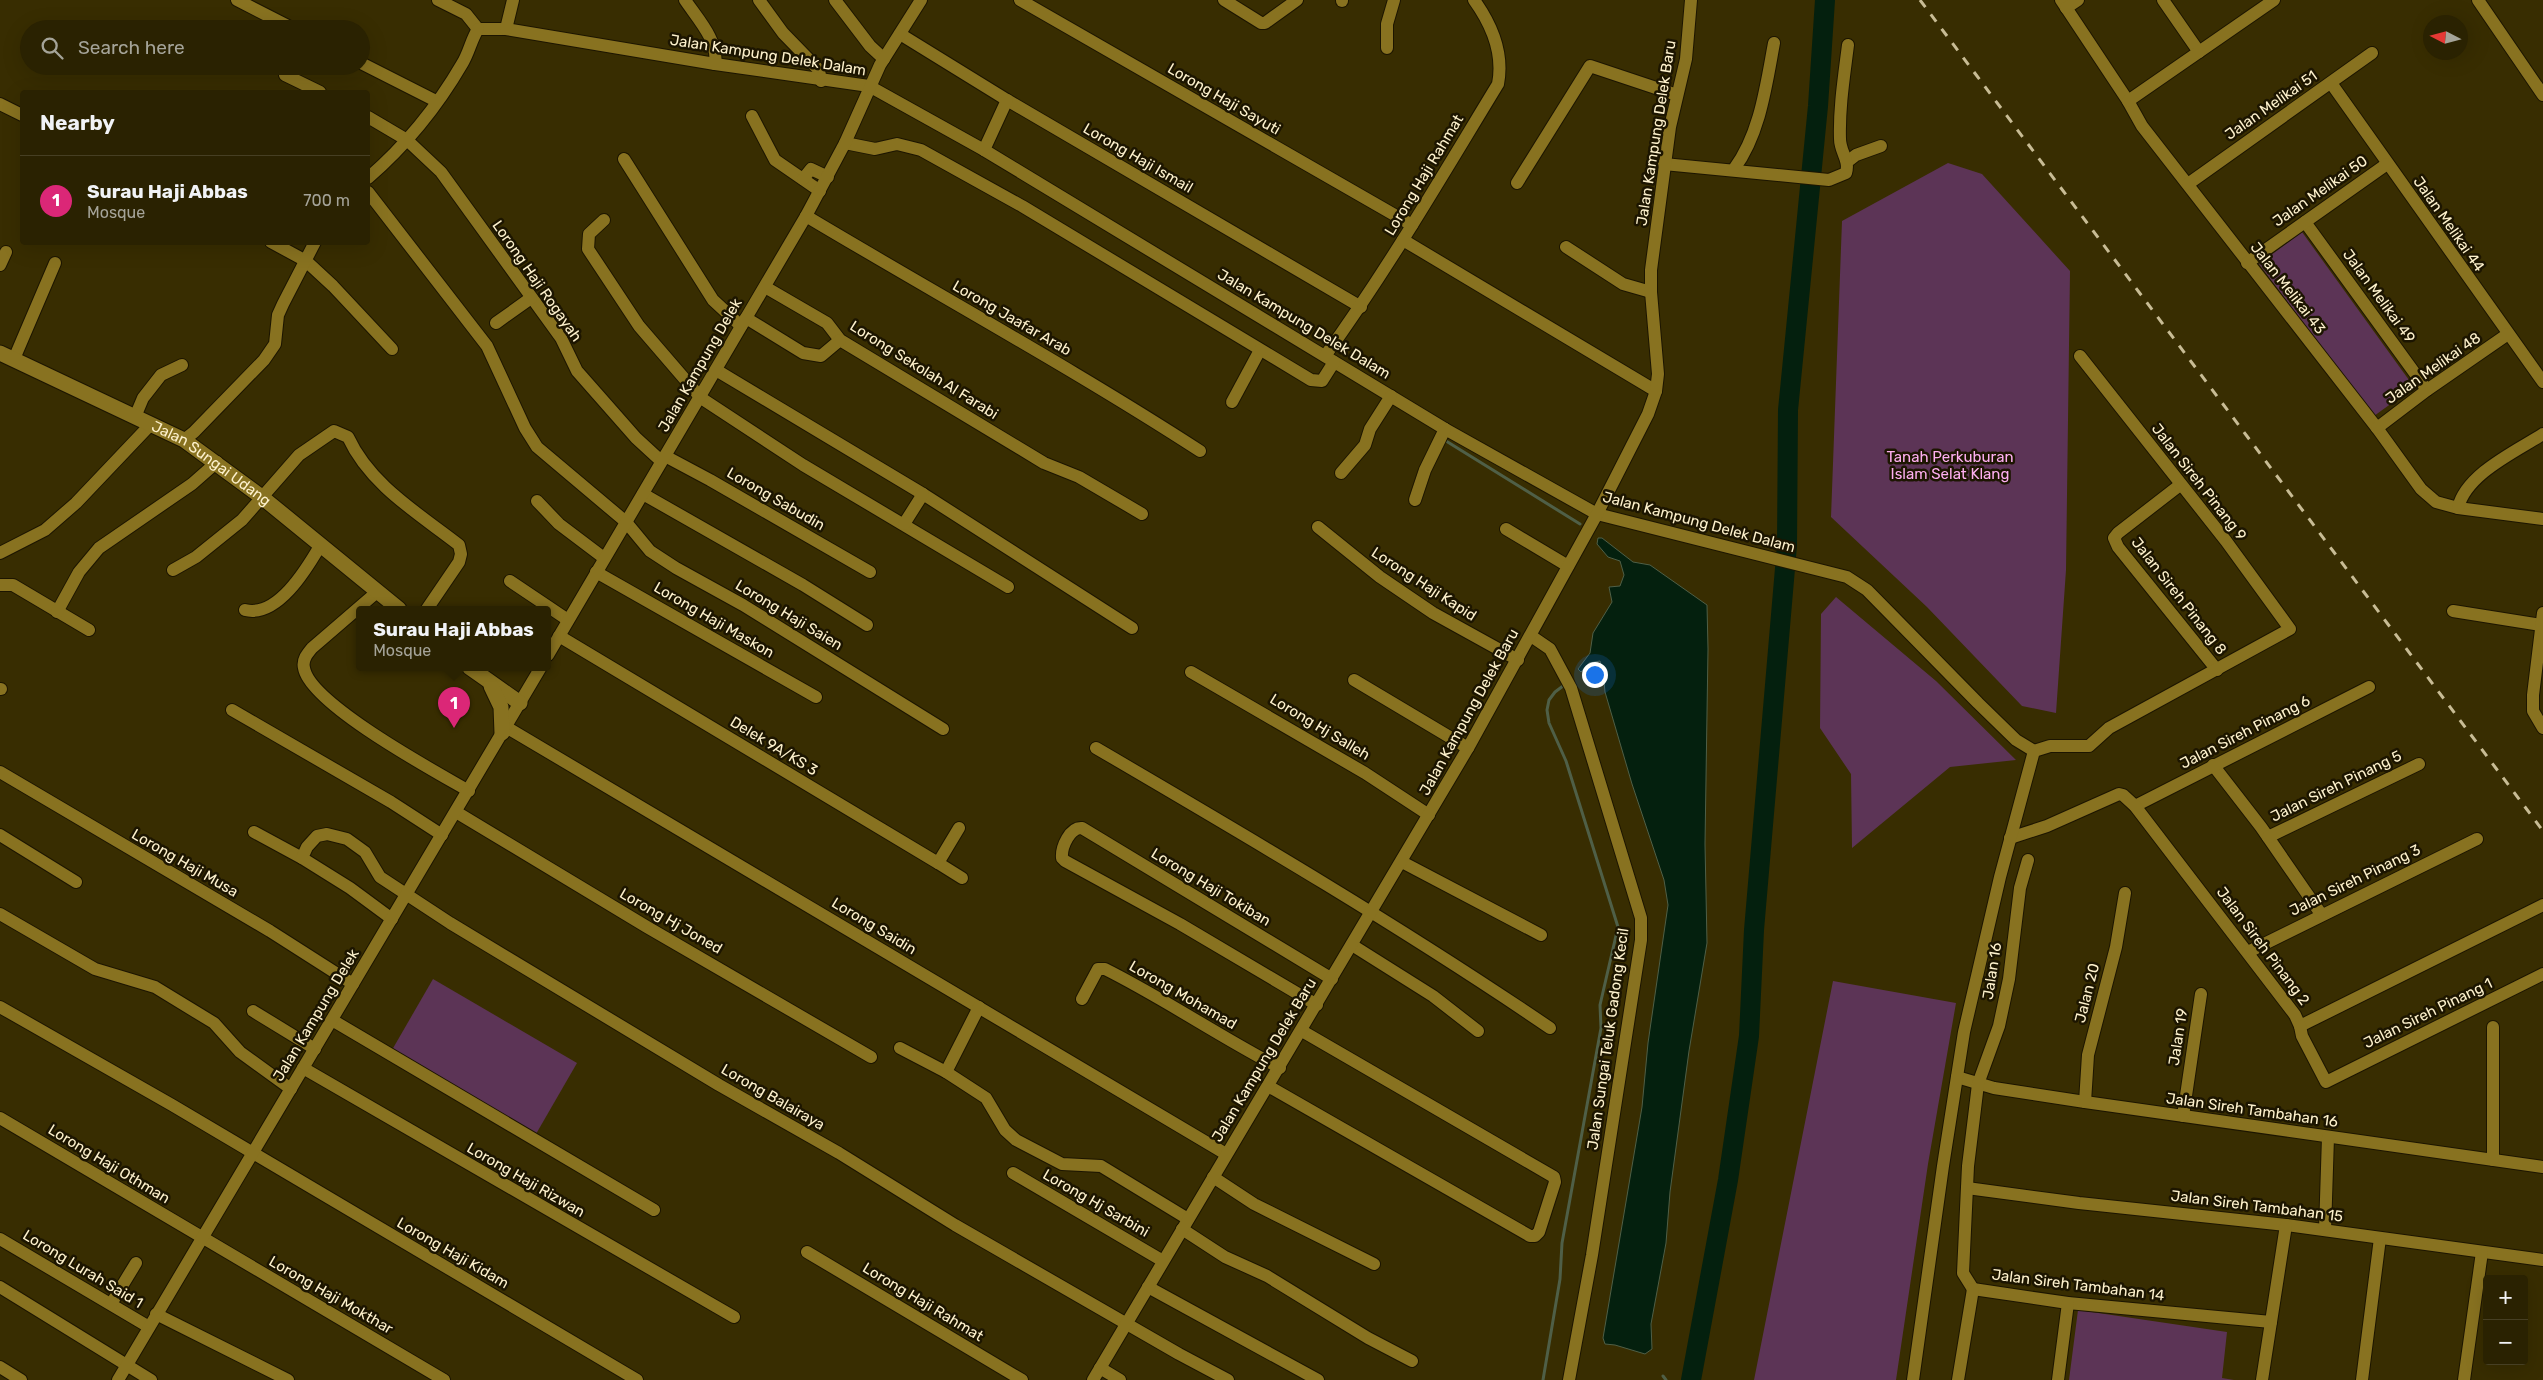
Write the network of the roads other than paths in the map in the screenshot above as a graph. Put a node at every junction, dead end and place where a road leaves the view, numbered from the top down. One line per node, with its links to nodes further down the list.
1 (237, 0): 19 (street)
2 (438, 0): 20 (street)
3 (513, 0): 21 (street)
4 (685, 0): 29 (street)
5 (759, 0): 32 (street)
6 (835, 0): 28 (street)
7 (921, 0): 22 (street, Jalan Kampung Delek)
8 (1020, 0): 64 (street, Lorong Haji Sayuti)
9 (1224, 0): 10 (street)
10 (1297, 0)
11 (1394, 0): 25 (street)
12 (1474, 0): 64 (street, Lorong Haji Rahmat)
13 (1691, 0): 36 (street, Jalan Kampung Delek Baru)
14 (2078, 0): 18 (street)
15 (2163, 0): 26 (street)
16 (2478, 0): 37 (street)
17 (2269, 1): 26 (street)
18 (2064, 4): 40 (street, Jalan Melikai 43)
19 (276, 20)
20 (478, 29): 21 (street, Jalan Kampung Delek Dalam); 39 (street)
21 (506, 29): 29 (street, Jalan Kampung Delek Dalam)
22 (900, 34): 28 (street, Jalan Kampung Delek); 38 (street, Lorong Haji Ismail)
23 (1774, 43): 53 (street)
24 (1848, 45): 50 (street)
25 (1387, 48)
26 (2199, 52): 40 (street)
27 (2372, 53): 33 (street, Jalan Melikai 51)
28 (884, 59): 34 (street, Jalan Kampung Delek)
29 (715, 64): 32 (street, Jalan Kampung Delek Dalam)
30 (370, 68): 39 (street)
31 (284, 75): 35 (street)
32 (821, 81): 34 (street, Jalan Kampung Delek Dalam)
33 (2330, 83): 52 (street, Jalan Melikai 44); 58 (street, Jalan Melikai 51)
34 (870, 86): 46 (street, Jalan Kampung Delek); 48 (street, Jalan Kampung Delek Dalam)
35 (316, 90)
36 (1677, 95): 51 (street, Jalan Kampung Delek Baru); 57 (street)
37 (2543, 95)
38 (1007, 100): 48 (street); 77 (street, Lorong Haji Ismail)
39 (436, 101): 45 (street)
40 (2128, 101): 58 (street, Jalan Melikai 43)
41 (0, 104): 42 (street)
42 (20, 114)
43 (752, 116): 56 (street)
44 (370, 118): 45 (street, Lorong Haji Rogayah)
45 (407, 140): 54 (street); 76 (street, Lorong Haji Rogayah)
46 (845, 143): 55 (street, Jalan Kampung Delek); 83 (street)
47 (1881, 146): 50 (street)
48 (984, 150): 86 (street, Jalan Kampung Delek Dalam)
49 (624, 159): 79 (street)
50 (1847, 162): 53 (street)
51 (1664, 164): 53 (street); 75 (street, Jalan Kampung Delek Baru)
52 (2387, 164): 63 (street, Jalan Melikai 50); 80 (street, Jalan Melikai 44)
53 (1734, 169)
54 (370, 176)
55 (828, 177): 56 (street); 59 (street, Jalan Kampung Delek)
56 (803, 179): 59 (street)
57 (1518, 183)
58 (2188, 184): 71 (street, Jalan Melikai 43)
59 (820, 191): 61 (street, Jalan Kampung Delek)
60 (370, 195): 115 (street, Lorong Haji Saien)
61 (806, 216): 74 (street, Jalan Kampung Delek); 101 (street, Lorong Jaafar Arab)
62 (604, 220): 93 (street)
63 (2305, 222): 71 (street, Jalan Melikai 50); 90 (street, Jalan Melikai 49)
64 (1412, 225): 65 (street, Lorong Haji Rahmat)
65 (1404, 240): 77 (street, Lorong Haji Rahmat); 91 (street)
66 (277, 245): 70 (street)
67 (314, 245): 70 (street)
68 (1566, 247): 75 (street)
69 (6, 252): 73 (street)
70 (306, 261): 82 (street); 100 (street)
71 (2247, 263): 97 (street, Jalan Melikai 43)
72 (54, 264): 84 (street)
73 (0, 265)
74 (765, 287): 79 (street, Jalan Kampung Delek); 81 (street, Lorong Sekolah Al Farabi)
75 (1651, 292): 91 (street, Jalan Kampung Delek Baru)
76 (531, 298): 78 (street); 102 (street, Lorong Haji Rogayah)
77 (1361, 306): 86 (street, Lorong Haji Rahmat)
78 (496, 322)
79 (744, 322): 81 (street); 88 (street, Jalan Kampung Delek)
80 (2508, 334): 89 (street, Jalan Melikai 44); 90 (street, Jalan Melikai 48)
81 (840, 340): 112 (street, Lorong Sekolah Al Farabi)
82 (392, 349)
83 (1260, 350): 86 (street); 94 (street)
84 (7, 356): 95 (street, Jalan Sungai Udang)
85 (2080, 356): 105 (street, Jalan Sireh Pinang 9)
86 (1329, 364): 92 (street, Jalan Kampung Delek Dalam)
87 (182, 365): 95 (street)
88 (716, 370): 93 (street, Jalan Kampung Delek); 107 (street)
89 (2543, 382)
90 (2427, 390): 97 (street, Jalan Melikai 48)
91 (1656, 391): 113 (street, Jalan Kampung Delek Baru)
92 (1391, 396): 98 (street, Jalan Kampung Delek Dalam); 104 (street)
93 (701, 398): 102 (street, Jalan Kampung Delek); 116 (street)
94 (1232, 402)
95 (135, 416): 96 (street, Jalan Sungai Udang)
96 (151, 424): 100 (street, Jalan Sungai Udang); 120 (street)
97 (2377, 428): 111 (street, Jalan Melikai 43)
98 (1442, 434): 109 (street); 113 (street, Jalan Kampung Delek Dalam)
99 (2543, 434): 111 (street)
100 (184, 440): 103 (street, Jalan Sungai Udang)
101 (1200, 451)
102 (663, 459): 106 (street, Jalan Kampung Delek); 125 (street, Lorong Sabudin)
103 (217, 462): 108 (street, Jalan Sungai Udang); 138 (street)
104 (1341, 473)
105 (2180, 485): 148 (street, Jalan Sireh Pinang 8); 148 (street, Jalan Sireh Pinang 9)
106 (643, 494): 115 (street, Jalan Kampung Delek); 141 (street)
107 (923, 494): 116 (street); 142 (street)
108 (263, 498): 119 (street, Jalan Sungai Udang); 123 (street); 132 (street)
109 (1415, 500)
110 (537, 501): 121 (street)
111 (2458, 508): 114 (street, Jalan Melikai 43)
112 (1142, 514)
113 (1597, 514): 122 (street, Jalan Kampung Delek Baru); 163 (street, Jalan Kampung Delek Dalam)
114 (2543, 518)
115 (626, 522): 121 (street, Jalan Kampung Delek); 159 (street, Lorong Haji Saien)
116 (904, 524): 128 (street)
117 (1318, 527): 147 (street, Lorong Haji Kapid)
118 (1506, 529): 122 (street)
119 (320, 546): 129 (street, Jalan Sungai Udang); 135 (street)
120 (0, 553)
121 (604, 558): 124 (street, Jalan Kampung Delek)
122 (1568, 566): 145 (street, Jalan Kampung Delek Baru)
123 (174, 570)
124 (596, 572): 140 (street, Jalan Kampung Delek); 155 (street, Lorong Haji Maskon)
125 (870, 572)
126 (510, 581): 133 (street)
127 (0, 585): 138 (street)
128 (1008, 587)
129 (377, 592): 130 (street); 131 (street, Jalan Sungai Udang)
130 (361, 606)
131 (395, 606)
132 (429, 606)
133 (547, 606)
134 (551, 609): 140 (street)
135 (245, 610)
136 (356, 610): 167 (street)
137 (2454, 611): 139 (street)
138 (57, 612): 143 (street)
139 (2542, 619): 158 (street)
140 (568, 620): 144 (street, Jalan Kampung Delek)
141 (867, 625)
142 (1132, 628)
143 (89, 630)
144 (558, 636): 146 (street, Jalan Kampung Delek); 181 (street, Delek 9A/KS 3)
145 (1531, 636): 147 (street, Jalan Kampung Delek Baru); 268 (street, Jalan Sungai Teluk Gadong Kecil)
146 (551, 649)
147 (1518, 660): 162 (street, Jalan Kampung Delek Baru)
148 (2217, 670): 163 (street)
149 (474, 671): 153 (street)
150 (539, 671): 156 (street, Jalan Kampung Delek)
151 (1191, 672): 170 (street, Lorong Hj Salleh)
152 (1354, 680): 162 (street)
153 (491, 684): 156 (street); 160 (street)
154 (2369, 687): 165 (street, Jalan Sireh Pinang 6)
155 (816, 697)
156 (520, 703): 160 (street, Jalan Kampung Delek)
157 (232, 710): 174 (street)
158 (2543, 728)
159 (943, 729)
160 (504, 730): 167 (street, Jalan Kampung Delek); 201 (street, Lorong Saidin)
161 (1096, 748): 187 (street)
162 (1468, 748): 170 (street, Jalan Kampung Delek Baru)
163 (2034, 751): 176 (street)
164 (2419, 764): 175 (street, Jalan Sireh Pinang 5)
165 (2213, 765): 168 (street, Jalan Sireh Pinang 6); 175 (street)
166 (0, 772): 196 (street, Lorong Haji Musa)
167 (468, 791): 169 (street, Jalan Kampung Delek)
168 (2135, 806): 176 (street, Jalan Sireh Pinang 2); 193 (street, Jalan Sireh Pinang 2)
169 (456, 812): 174 (street, Jalan Kampung Delek); 211 (street, Lorong Hj Joned)
170 (1429, 815): 180 (street, Jalan Kampung Delek Baru)
171 (958, 828): 181 (street)
172 (254, 832): 178 (street)
173 (0, 835): 183 (street)
174 (442, 835): 185 (street, Jalan Kampung Delek)
175 (2268, 837): 189 (street)
176 (2010, 838): 215 (street)
177 (2477, 839): 189 (street, Jalan Sireh Pinang 3)
178 (302, 858): 185 (street, Lorong Balairaya); 190 (street)
179 (2028, 860): 216 (street, Jalan 16)
180 (1402, 862): 187 (street, Jalan Kampung Delek Baru); 191 (street)
181 (938, 863): 182 (street, Delek 9A/KS 3)
182 (962, 878)
183 (76, 882)
184 (2125, 893): 219 (street, Jalan 20)
185 (406, 895): 190 (street, Jalan Kampung Delek); 251 (street, Lorong Balairaya)
186 (2543, 905): 204 (street, Jalan Sireh Pinang 2)
187 (1370, 913): 192 (street, Jalan Kampung Delek Baru); 206 (street)
188 (0, 914): 218 (street)
189 (2321, 914): 193 (street, Jalan Sireh Pinang 3)
190 (392, 919): 196 (street, Jalan Kampung Delek)
191 (1541, 935)
192 (1352, 945): 195 (street, Jalan Kampung Delek Baru); 208 (street)
193 (2248, 952): 204 (street, Jalan Sireh Pinang 2)
194 (2543, 974): 204 (street, Jalan Sireh Pinang 1)
195 (1332, 978): 199 (street, Jalan Kampung Delek Baru); 199 (street, Lorong Haji Tokiban)
196 (353, 984): 203 (street, Jalan Kampung Delek)
197 (2202, 994): 220 (street, Jalan 19)
198 (1082, 999): 213 (street, Lorong Mohamad)
199 (1317, 1005): 207 (street, Jalan Kampung Delek Baru)
200 (0, 1006): 223 (street, Lorong Haji Kidam)
201 (979, 1007): 214 (street); 224 (street, Lorong Saidin)
202 (253, 1011): 210 (street)
203 (332, 1020): 210 (street, Jalan Kampung Delek); 230 (street)
204 (2300, 1026)
205 (2493, 1027): 225 (street)
206 (1550, 1028)
207 (1302, 1031): 213 (street, Jalan Kampung Delek Baru); 217 (street)
208 (1478, 1031)
209 (900, 1048): 214 (street)
210 (315, 1049): 212 (street, Jalan Kampung Delek)
211 (871, 1058)
212 (303, 1068): 218 (street, Jalan Kampung Delek); 249 (street, Lorong Haji Rizwan)
213 (1280, 1068): 217 (street, Jalan Kampung Delek Baru)
214 (946, 1072): 231 (street)
215 (1957, 1077): 216 (street, Jalan Sireh Tambahan 16); 269 (street)
216 (1978, 1084): 219 (street, Jalan Sireh Tambahan 16); 229 (street, Jalan 16)
217 (1268, 1086): 224 (street, Jalan Kampung Delek Baru)
218 (291, 1088): 223 (street, Jalan Kampung Delek)
219 (2085, 1102): 220 (street, Jalan Sireh Tambahan 16)
220 (2183, 1116): 222 (street, Jalan Sireh Tambahan 16)
221 (0, 1118): 234 (street, Lorong Haji Othman)
222 (2328, 1138): 225 (street, Jalan Sireh Tambahan 16); 233 (street)
223 (252, 1154): 234 (street, Jalan Kampung Delek); 262 (street, Lorong Haji Kidam)
224 (1226, 1154): 228 (street, Jalan Kampung Delek Baru)
225 (2493, 1160): 226 (street, Jalan Sireh Tambahan 16)
226 (2543, 1166)
227 (1013, 1173): 240 (street, Lorong Hj Sarbini)
228 (1213, 1177): 231 (street, Jalan Kampung Delek Baru); 242 (street)
229 (1967, 1188): 232 (street, Jalan Sireh Tambahan 15); 245 (street, Jalan 16)
230 (654, 1210)
231 (1185, 1224): 240 (street, Jalan Kampung Delek Baru); 253 (street)
232 (2286, 1225): 233 (street, Jalan Sireh Tambahan 15); 250 (street)
233 (2325, 1230): 235 (street, Jalan Sireh Tambahan 15)
234 (202, 1238): 248 (street, Jalan Kampung Delek); 261 (street, Lorong Haji Mokthar)
235 (2380, 1238): 238 (street, Jalan Sireh Tambahan 15); 273 (street)
236 (0, 1239): 247 (street, Lorong Lurah Said 1)
237 (807, 1252): 263 (street, Lorong Haji Rahmat)
238 (2482, 1252): 239 (street, Jalan Sireh Tambahan 15); 274 (street)
239 (2543, 1260)
240 (1163, 1261): 244 (street, Jalan Kampung Delek Baru)
241 (136, 1263): 247 (street)
242 (1374, 1264)
243 (0, 1287): 254 (street)
244 (1148, 1287): 251 (street, Jalan Kampung Delek Baru); 267 (street)
245 (1972, 1289): 246 (street, Jalan Sireh Tambahan 14); 270 (street, Jalan Sireh Tambahan 14)
246 (2068, 1303): 250 (street, Jalan Sireh Tambahan 14); 271 (street)
247 (110, 1304): 252 (street, Lorong Lurah Said 1)
248 (156, 1314): 252 (street, Jalan Kampung Delek); 260 (street)
249 (734, 1317)
250 (2271, 1322): 272 (street)
251 (1126, 1324): 256 (street, Jalan Kampung Delek Baru); 266 (street, Lorong Balairaya)
252 (149, 1327): 254 (street, Jalan Kampung Delek)
253 (1412, 1360)
254 (126, 1365): 258 (street, Jalan Kampung Delek); 259 (street)
255 (0, 1367): 257 (street)
256 (1100, 1368): 264 (street, Jalan Kampung Delek Baru); 265 (street)
257 (21, 1380)
258 (118, 1380)
259 (151, 1380)
260 (288, 1380)
261 (444, 1380)
262 (637, 1380)
263 (1022, 1380)
264 (1093, 1380)
265 (1120, 1380)
266 (1228, 1380)
267 (1318, 1380)
268 (1569, 1380)
269 (1913, 1380)
270 (1958, 1380)
271 (2058, 1380)
272 (2262, 1380)
273 (2362, 1380)
274 (2464, 1380)

